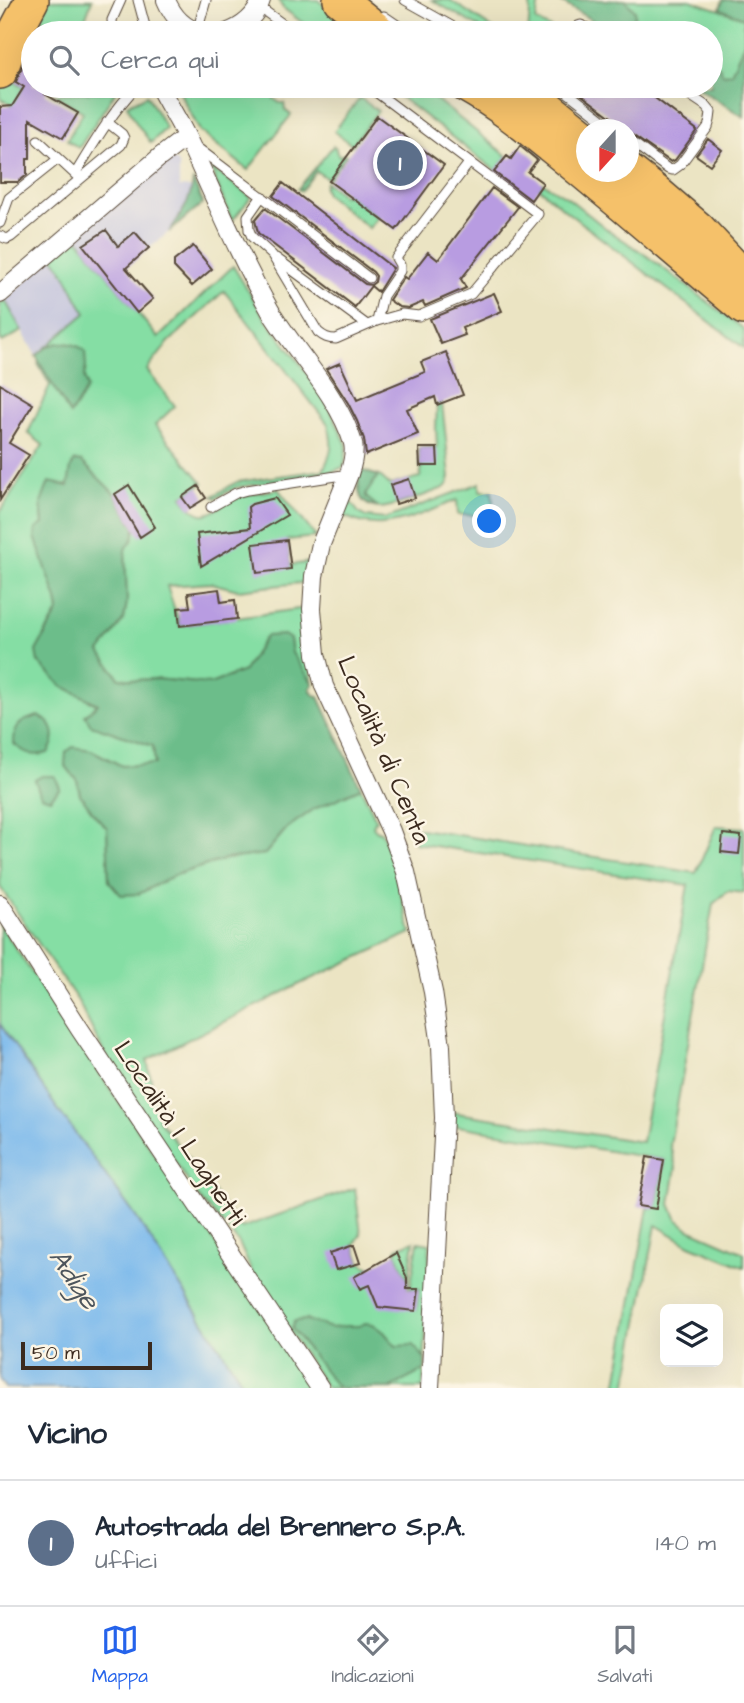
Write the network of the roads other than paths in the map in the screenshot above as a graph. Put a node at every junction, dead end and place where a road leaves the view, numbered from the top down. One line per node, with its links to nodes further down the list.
1 (9, 0): 10 (highway)
2 (121, 0): 11 (lane)
3 (138, 0): 12 (lane)
4 (166, 0): 13 (street)
5 (207, 0): 6 (lane); 14 (lane)
6 (216, 0)
7 (340, 0): 17 (highway)
8 (405, 0): 18 (lane)
9 (260, 4): 15 (street); 16 (lane)
10 (0, 19)
11 (112, 21)
12 (144, 21)
13 (179, 21)
14 (196, 21)
15 (246, 21)
16 (281, 21)
17 (377, 21)
18 (443, 21)
19 (21, 31): 20 (highway)
20 (0, 72)
21 (126, 98): 31 (lane)
22 (165, 98): 33 (street, Località di Centa)
23 (384, 98): 38 (lane)
24 (462, 98): 46 (highway)
25 (486, 98): 46 (highway)
26 (512, 98): 35 (highway)
27 (536, 98): 32 (highway)
28 (575, 98): 30 (lane)
29 (694, 98): 36 (lane)
30 (602, 119)
31 (107, 122): 39 (lane); 39 (lane)
32 (576, 130)
33 (188, 139): 42 (lane); 51 (street); 55 (street, Località di Centa)
34 (37, 141): 37 (lane)
35 (576, 147)
36 (639, 147)
37 (58, 159): 39 (lane); 43 (lane)
38 (469, 163): 53 (lane); 53 (lane)
39 (78, 177): 45 (lane)
40 (639, 179): 44 (highway)
41 (620, 182): 46 (highway)
42 (262, 197): 48 (lane); 50 (lane)
43 (0, 223)
44 (699, 229): 47 (highway); 49 (highway)
45 (0, 236)
46 (659, 237): 52 (highway)
47 (744, 249)
48 (272, 255): 54 (lane); 54 (lane)
49 (744, 277)
50 (369, 278)
51 (0, 294)
52 (744, 307)
53 (377, 321): 54 (lane)
54 (367, 325)
55 (349, 474): 56 (lane); 59 (street, Località di Centa)
56 (211, 507)
57 (0, 904): 58 (street, Località I Laghetti)
58 (320, 1388)
59 (430, 1388)

